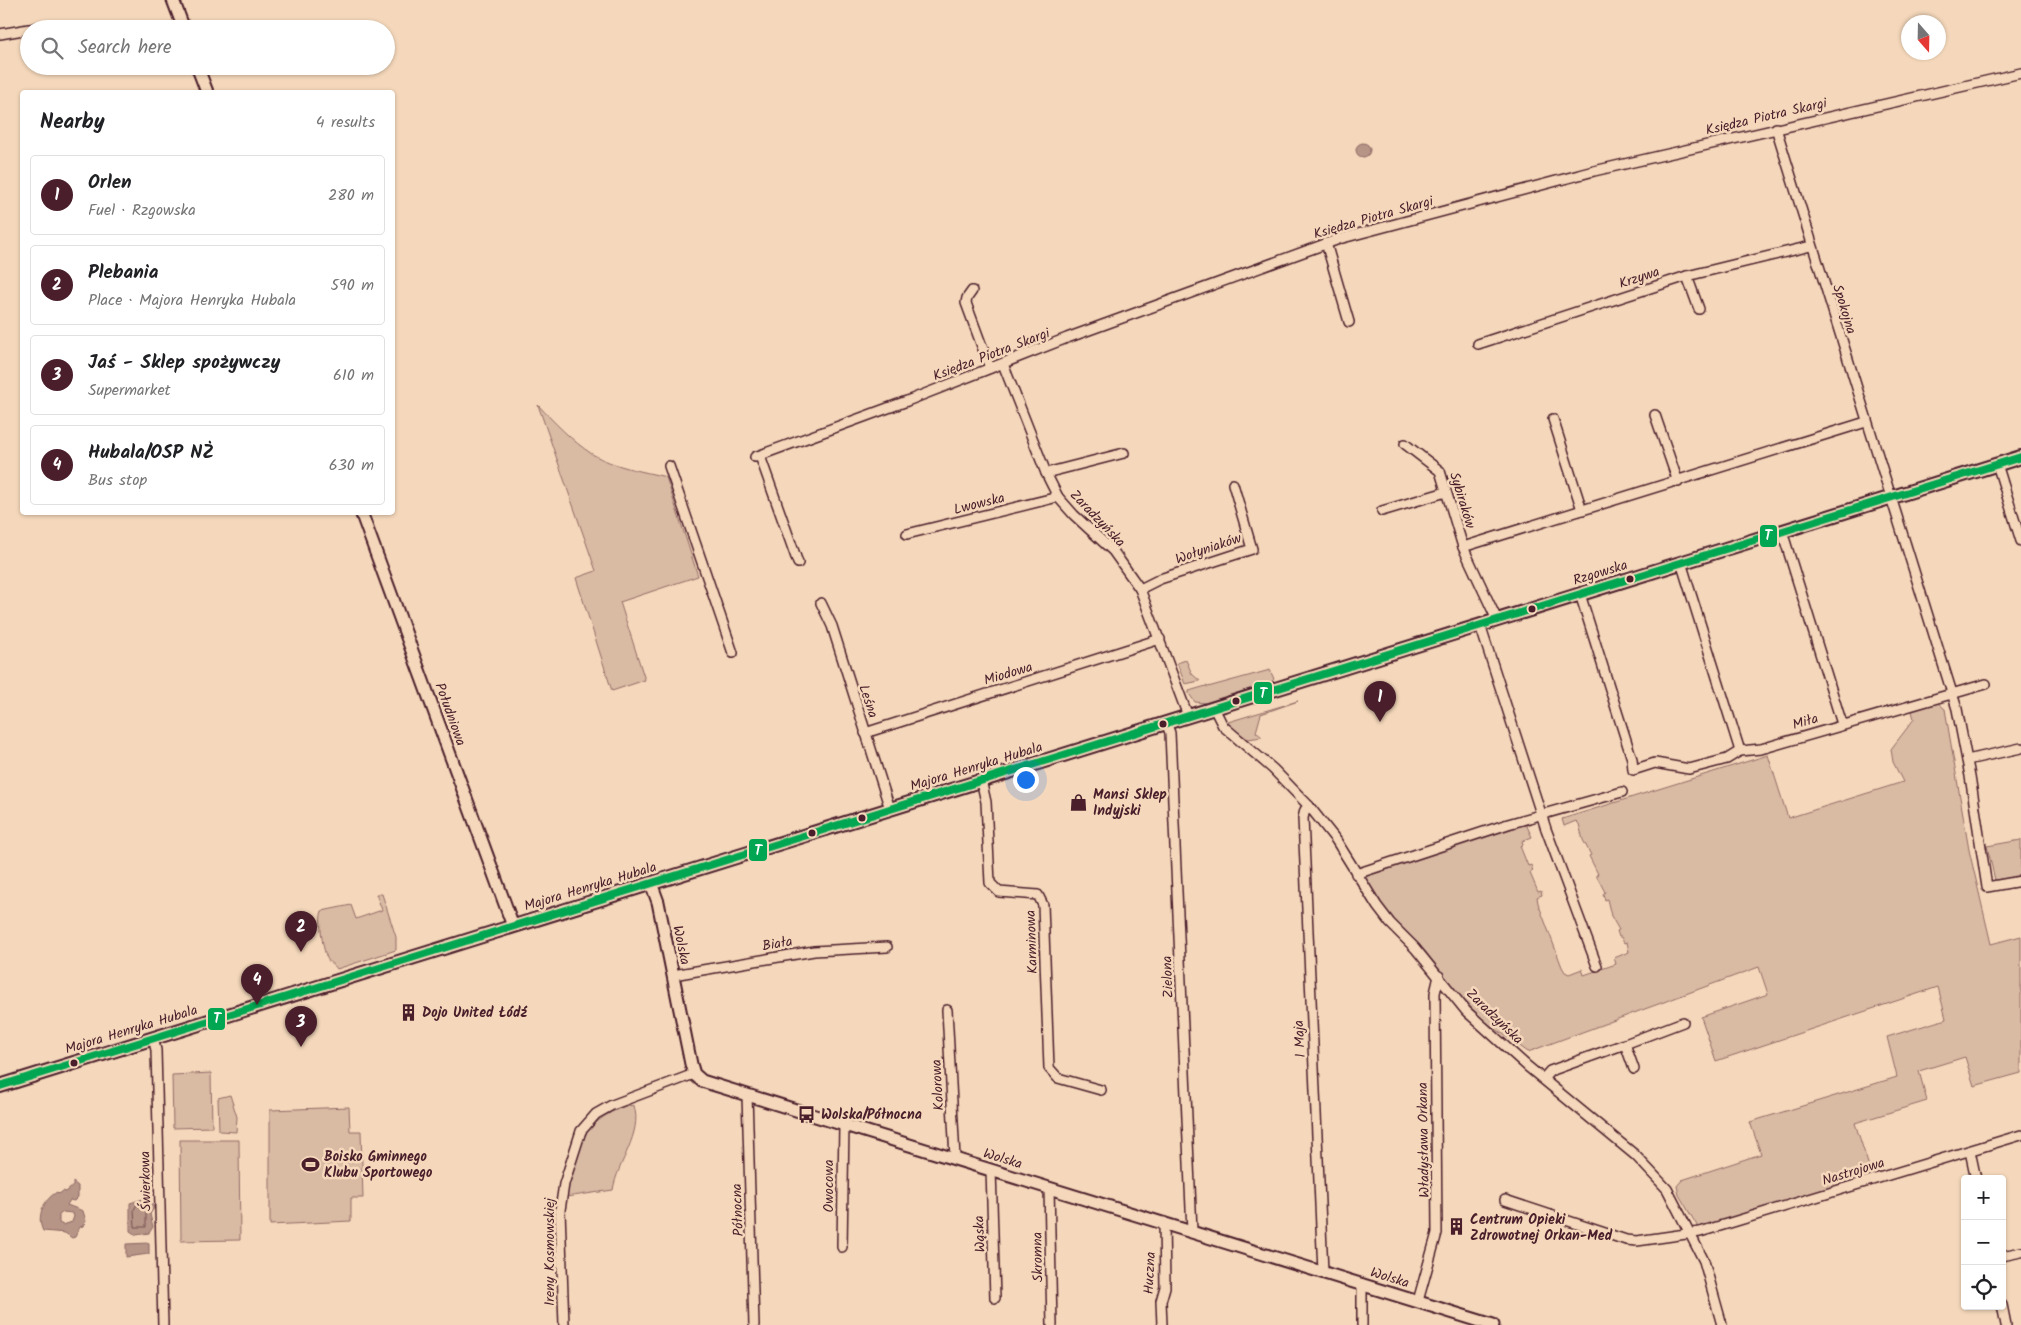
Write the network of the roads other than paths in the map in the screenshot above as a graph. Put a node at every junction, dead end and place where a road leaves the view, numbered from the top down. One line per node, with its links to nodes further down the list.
1 (173, 0): 2 (street)
2 (181, 20)
3 (20, 31): 4 (street)
4 (0, 34)
5 (2021, 73): 8 (street, Księdza Piotra Skargi)
6 (200, 75): 7 (street)
7 (206, 90)
8 (1776, 128): 9 (street, Księdza Piotra Skargi); 10 (street, Spokojna)
9 (1326, 243): 14 (street); 16 (street, Księdza Piotra Skargi)
10 (1811, 246): 11 (street, Krzywa); 20 (street, Spokojna)
11 (1687, 276): 13 (street); 15 (street, Krzywa)
12 (972, 291): 17 (street)
13 (1699, 309)
14 (1349, 322)
15 (1478, 344)
16 (1003, 364): 17 (street, Księdza Piotra Skargi); 26 (street, Zaradzyńska)
17 (990, 368): 40 (street, Księdza Piotra Skargi)
18 (1656, 415): 27 (street)
19 (1553, 420): 32 (street)
20 (1866, 422): 27 (street, Sybiraków); 31 (street, Spokojna)
21 (1406, 444): 29 (street, Sybiraków)
22 (1124, 453): 26 (street)
23 (2021, 457): 24 (main road, Rzgowska)
24 (1997, 464): 31 (main road, Rzgowska); 37 (street)
25 (669, 466): 47 (street)
26 (1046, 473): 30 (street, Zaradzyńska)
27 (1678, 482): 32 (street, Sybiraków)
28 (1232, 484): 41 (street, Wołyniaków)
29 (1446, 492): 33 (street); 38 (street, Sybiraków)
30 (1058, 497): 36 (street, Lwowska); 41 (street, Zaradzyńska)
31 (1890, 497): 35 (main road, Rzgowska); 49 (street, Spokojna)
32 (1582, 510): 38 (street, Sybiraków)
33 (1382, 511)
34 (362, 515): 66 (street, Południowa)
35 (1782, 531): 39 (main road, Rzgowska); 53 (street)
36 (907, 534)
37 (2021, 540)
38 (1463, 547): 44 (street)
39 (1681, 562): 42 (main road, Rzgowska); 56 (street)
40 (798, 563)
41 (1140, 589): 46 (street, Zaradzyńska)
42 (1580, 594): 44 (main road, Rzgowska); 56 (street, Miła)
43 (822, 603): 54 (street, Leśna)
44 (1497, 620): 45 (main road, Rzgowska)
45 (1480, 625): 50 (main road, Rzgowska); 62 (street)
46 (1160, 639): 51 (street, Zaradzyńska); 54 (street, Miodowa)
47 (733, 653)
48 (1986, 684): 49 (street, Miła)
49 (1952, 694): 53 (street, Miła); 57 (street, Spokojna)
50 (1214, 708): 51 (main road, Rzgowska); 60 (street, Zaradzyńska)
51 (1188, 716): 52 (main road, Majora Henryka Hubala)
52 (1166, 722): 58 (main road, Majora Henryka Hubala); 90 (street, Zielona)
53 (1842, 724): 56 (street, Miła)
54 (864, 733): 61 (street, Leśna)
55 (2021, 748): 57 (street)
56 (1740, 751)
57 (1967, 760): 64 (street, Spokojna)
58 (981, 780): 61 (main road, Majora Henryka Hubala); 79 (street, Karminowa)
59 (1622, 792): 62 (street)
60 (1309, 806): 63 (street, Zaradzyńska); 95 (street, 1 Maja)
61 (890, 809): 65 (main road, Majora Henryka Hubala)
62 (1541, 815): 63 (street); 68 (street)
63 (1356, 874): 70 (street, Zaradzyńska)
64 (2021, 881)
65 (651, 883): 66 (main road, Majora Henryka Hubala); 69 (street, Wolska)
66 (513, 926): 73 (main road, Majora Henryka Hubala)
67 (887, 947): 69 (street, Biała)
68 (1597, 966)
69 (673, 975): 76 (street, Wolska)
70 (1438, 976): 77 (street, Zaradzyńska); 98 (street, Władysława Orkana)
71 (947, 1010): 84 (street, Kolorowa)
72 (1683, 1022): 74 (street)
73 (152, 1038): 78 (main road, Majora Henryka Hubala); 100 (street, Świerkowa)
74 (1625, 1044): 75 (street); 77 (street)
75 (1634, 1069)
76 (694, 1074): 80 (street, Wolska); 101 (street, Ireny Kosmowskiej)
77 (1543, 1079): 91 (street, Zaradzyńska)
78 (0, 1086)
79 (1101, 1090)
80 (747, 1095): 81 (street, Wolska); 102 (street, Północna)
81 (844, 1125): 84 (street, Wolska); 92 (street, Owocowa)
82 (2021, 1135): 83 (street, Nastrojowa)
83 (1970, 1150): 86 (street); 91 (street, Nastrojowa)
84 (955, 1158): 85 (street, Wolska)
85 (991, 1170): 87 (street, Wolska); 97 (street, Wąska)
86 (1975, 1175)
87 (1049, 1188): 89 (street, Wolska); 103 (street, Skromna)
88 (1505, 1200): 91 (street, Nastrojowa)
89 (1164, 1222): 90 (street, Wolska); 104 (street, Huczna)
90 (1192, 1230): 95 (street, Wolska)
91 (1692, 1234): 107 (street, Zaradzyńska)
92 (842, 1247)
93 (2021, 1252): 94 (street)
94 (2006, 1255)
95 (1323, 1272): 96 (street, Wolska)
96 (1362, 1284): 98 (street, Wolska); 105 (street)
97 (995, 1298)
98 (1418, 1301): 106 (street, Wolska)
99 (2003, 1310): 108 (street)
100 (163, 1325)
101 (564, 1325)
102 (754, 1325)
103 (1052, 1325)
104 (1162, 1325)
105 (1362, 1325)
106 (1492, 1325)
107 (1722, 1325)
108 (2006, 1325)

